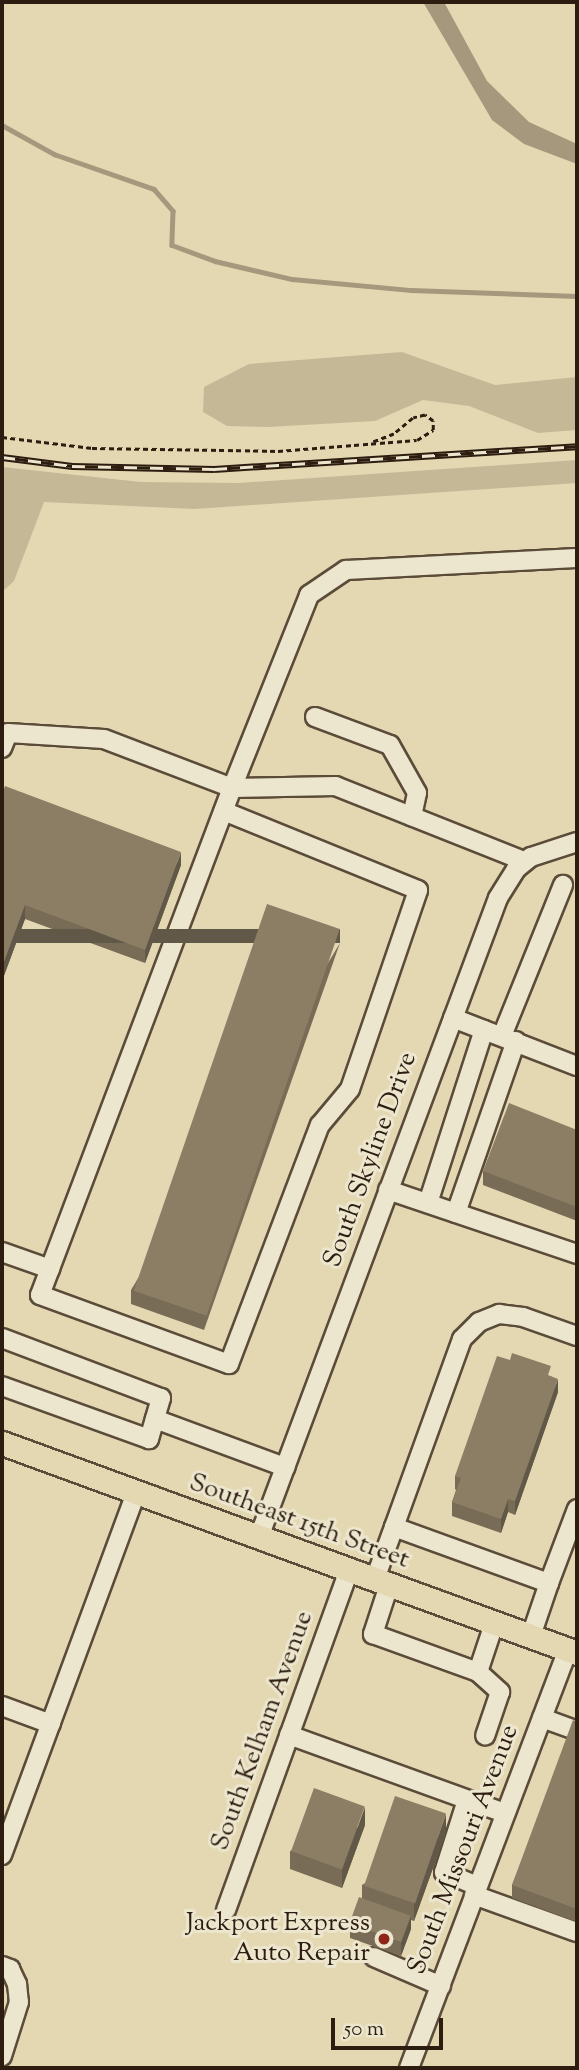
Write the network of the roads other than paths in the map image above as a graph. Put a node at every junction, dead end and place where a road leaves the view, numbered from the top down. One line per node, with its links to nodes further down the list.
1 (577, 558): 4 (street)
2 (315, 717): 6 (street)
3 (2, 748): 4 (street)
4 (232, 788): 5 (street); 6 (street)
5 (223, 811): 19 (street); 19 (street)
6 (412, 816): 8 (street)
7 (577, 842): 8 (street)
8 (524, 861): 10 (street, South Skyline Drive)
9 (563, 885): 12 (street)
10 (453, 1018): 11 (street); 14 (street, South Skyline Drive)
11 (484, 1030): 12 (street); 15 (street)
12 (509, 1039): 13 (street); 16 (street)
13 (576, 1061)
14 (388, 1190): 15 (street); 25 (street, South Skyline Drive)
15 (428, 1203): 16 (street)
16 (456, 1213): 18 (street)
17 (2, 1252): 19 (street)
18 (577, 1254)
19 (50, 1269)
20 (577, 1336): 28 (street)
21 (2, 1338): 23 (street)
22 (2, 1386): 23 (street)
23 (155, 1419): 25 (street)
24 (2, 1443): 26 (main road, Southeast 15th Street)
25 (285, 1467): 29 (street, South Skyline Drive)
26 (136, 1492): 29 (main road, Southeast 15th Street); 39 (street)
27 (577, 1509): 32 (street)
28 (394, 1527): 31 (street); 32 (street)
29 (259, 1537): 30 (main road, Southeast 15th Street)
30 (349, 1570): 31 (main road, Southeast 15th Street); 41 (street, South Kelham Avenue)
31 (382, 1582): 33 (main road, Southeast 15th Street); 36 (street)
32 (549, 1583): 34 (street)
33 (494, 1624): 34 (main road, Southeast 15th Street); 36 (street)
34 (530, 1636): 35 (main road, Southeast 15th Street)
35 (573, 1651): 38 (street, South Missouri Avenue)
36 (478, 1672): 42 (street)
37 (2, 1706): 39 (street)
38 (542, 1718): 40 (street); 44 (street, South Missouri Avenue)
39 (51, 1724): 45 (street)
40 (577, 1731)
41 (289, 1735): 43 (street); 47 (street, South Kelham Avenue)
42 (485, 1736)
43 (467, 1800): 44 (street); 46 (street)
44 (505, 1813): 46 (street, South Missouri Avenue)
45 (2, 1854)
46 (476, 1890): 48 (street); 51 (street, South Missouri Avenue)
47 (226, 1910)
48 (577, 1932)
49 (374, 1957): 51 (street)
50 (2, 1966): 52 (street)
51 (441, 1986): 53 (street, South Missouri Avenue)
52 (2, 2056)
53 (410, 2068)

